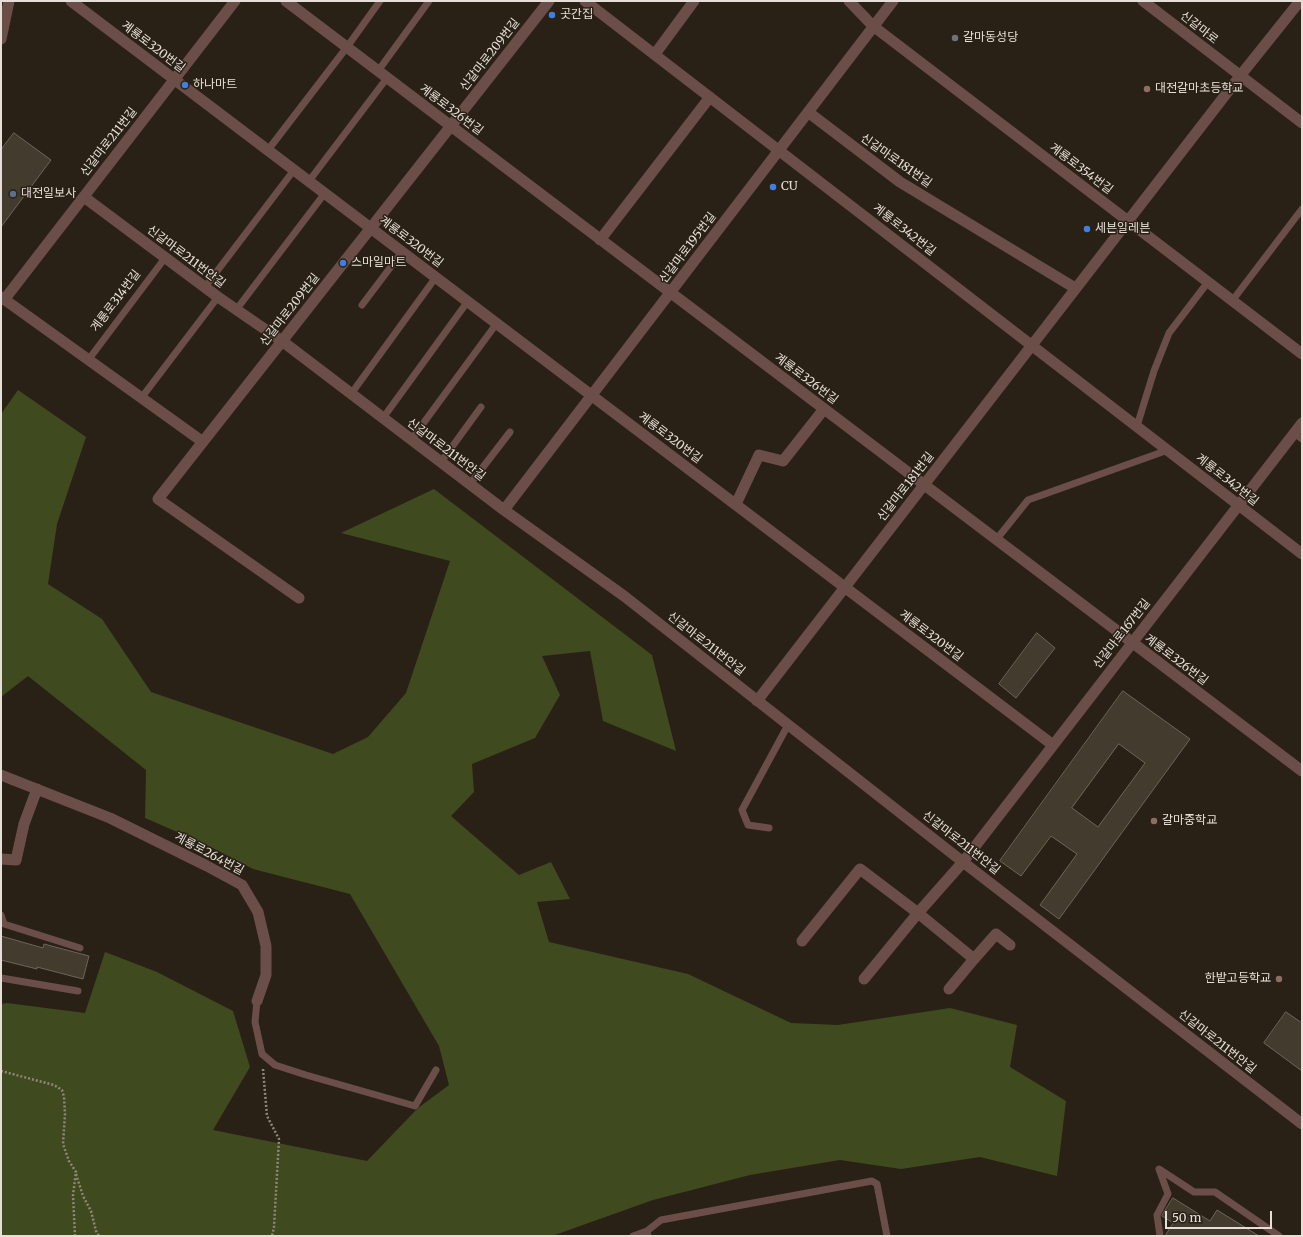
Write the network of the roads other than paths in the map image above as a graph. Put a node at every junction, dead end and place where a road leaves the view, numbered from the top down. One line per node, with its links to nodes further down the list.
1 (8, 1): 15 (street)
2 (71, 1): 20 (street, 계룡로320번길)
3 (235, 1): 20 (street, 신갈마로211번길)
4 (286, 1): 16 (street, 계룡로326번길)
5 (380, 1): 16 (lane)
6 (429, 1): 18 (lane)
7 (549, 1): 24 (street, 신갈마로209번길)
8 (586, 1): 17 (street, 계룡로342번길)
9 (694, 1): 17 (street)
10 (849, 1): 14 (street, 계룡로354번길)
11 (893, 1): 14 (street, 신갈마로195번길)
12 (1143, 1): 19 (street, 신갈마로)
13 (1300, 1): 19 (street)
14 (873, 26): 22 (street, 신갈마로195번길); 32 (street, 계룡로354번길)
15 (1, 39)
16 (347, 47): 18 (street, 계룡로326번길); 25 (lane)
17 (655, 54): 21 (street, 계룡로342번길)
18 (383, 75): 24 (street, 계룡로326번길); 28 (lane)
19 (1240, 76): 23 (street, 신갈마로); 32 (street, 신갈마로181번길)
20 (174, 80): 25 (street, 계룡로320번길); 30 (street, 신갈마로211번길)
21 (710, 97): 26 (street, 계룡로342번길); 34 (street)
22 (808, 112): 26 (street, 신갈마로195번길); 40 (street, 신갈마로181번길)
23 (1302, 123)
24 (451, 126): 33 (street, 신갈마로209번길); 34 (street, 계룡로326번길)
25 (268, 150): 27 (street, 계룡로320번길)
26 (779, 150): 41 (street, 신갈마로195번길); 50 (street, 계룡로342번길)
27 (294, 170): 28 (street, 계룡로320번길); 39 (lane)
28 (309, 181): 29 (street, 계룡로320번길)
29 (325, 193): 33 (street, 계룡로320번길); 47 (lane)
30 (84, 197): 36 (street, 신갈마로211번안길); 43 (street, 신갈마로211번길)
31 (1302, 209): 45 (lane)
32 (1127, 221): 38 (street, 계룡로354번길); 40 (street, 신갈마로181번길)
33 (371, 228): 35 (street, 계룡로320번길); 49 (street, 신갈마로209번길)
34 (600, 240): 41 (street, 계룡로326번길)
35 (402, 252): 37 (street, 계룡로320번길); 46 (lane)
36 (165, 258): 39 (street, 신갈마로211번안길); 52 (lane, 계룡로314번길)
37 (436, 277): 44 (street, 계룡로320번길); 53 (lane)
38 (1208, 282): 45 (street, 계룡로354번길); 60 (lane)
39 (204, 287): 42 (street, 신갈마로211번안길)
40 (1075, 288): 50 (street, 신갈마로181번길)
41 (670, 292): 54 (street, 신갈마로195번길); 57 (street, 계룡로326번길)
42 (218, 297): 47 (street, 신갈마로211번안길); 55 (lane)
43 (3, 299): 52 (street)
44 (468, 301): 48 (street, 계룡로320번길); 58 (lane)
45 (1232, 301): 51 (street, 계룡로354번길)
46 (362, 305)
47 (236, 310): 49 (street, 신갈마로211번안길)
48 (497, 323): 54 (street, 계룡로320번길); 63 (lane)
49 (282, 341): 53 (street, 신갈마로211번안길); 64 (street, 신갈마로209번길)
50 (1031, 345): 60 (street, 계룡로342번길); 68 (street, 신갈마로181번길)
51 (1302, 354)
52 (89, 359): 55 (street)
53 (351, 394): 58 (street, 신갈마로211번안길)
54 (592, 395): 69 (street, 계룡로320번길); 71 (street, 신갈마로195번길)
55 (142, 397): 64 (street)
56 (481, 407): 66 (lane)
57 (824, 409): 68 (street, 계룡로326번길); 69 (street)
58 (383, 418): 63 (street, 신갈마로211번안길)
59 (1302, 423): 62 (street, 신갈마로167번길)
60 (1136, 426): 65 (street, 계룡로342번길)
61 (510, 432): 67 (lane)
62 (1298, 436): 70 (street, 신갈마로167번길)
63 (411, 440): 66 (street, 신갈마로211번안길)
64 (203, 442): 75 (street, 신갈마로209번길)
65 (1168, 450): 70 (street, 계룡로342번길); 72 (lane)
66 (441, 462): 67 (street, 신갈마로211번안길)
67 (470, 484): 71 (street, 신갈마로211번안길)
68 (924, 485): 72 (street, 계룡로326번길); 74 (street, 신갈마로181번길)
69 (736, 504): 74 (street, 계룡로320번길)
70 (1238, 505): 73 (street, 계룡로342번길); 76 (street, 신갈마로167번길)
71 (504, 510): 77 (street, 신갈마로211번안길)
72 (996, 540): 76 (street, 계룡로326번길)
73 (1302, 554)
74 (845, 586): 77 (street, 신갈마로181번길); 79 (street, 계룡로320번길)
75 (298, 598)
76 (1132, 643): 79 (street, 신갈마로167번길); 80 (street, 계룡로326번길)
77 (757, 701): 78 (street, 신갈마로211번안길)
78 (788, 725): 83 (lane); 85 (street, 신갈마로211번안길)
79 (1053, 745): 85 (street, 신갈마로167번길)
80 (1302, 772)
81 (1, 775): 82 (street, 계룡로264번길)
82 (36, 789): 84 (street); 96 (street, 계룡로264번길)
83 (769, 828)
84 (1, 859)
85 (963, 862): 86 (street, 신갈마로167번길); 98 (street, 신갈마로211번안길)
86 (918, 913): 88 (street); 91 (street); 93 (street, 신갈마로167번길)
87 (1, 916): 90 (lane)
88 (802, 941)
89 (1010, 945): 91 (street)
90 (80, 948)
91 (974, 959): 94 (street)
92 (1, 978): 95 (lane)
93 (864, 979)
94 (949, 989)
95 (78, 991)
96 (257, 1001): 97 (lane, 계룡로264번길)
97 (436, 1070)
98 (1302, 1124)
99 (647, 1234): 100 (lane); 101 (lane)
100 (633, 1236)
101 (887, 1236)
102 (1160, 1236): 103 (lane)
103 (1279, 1236)

